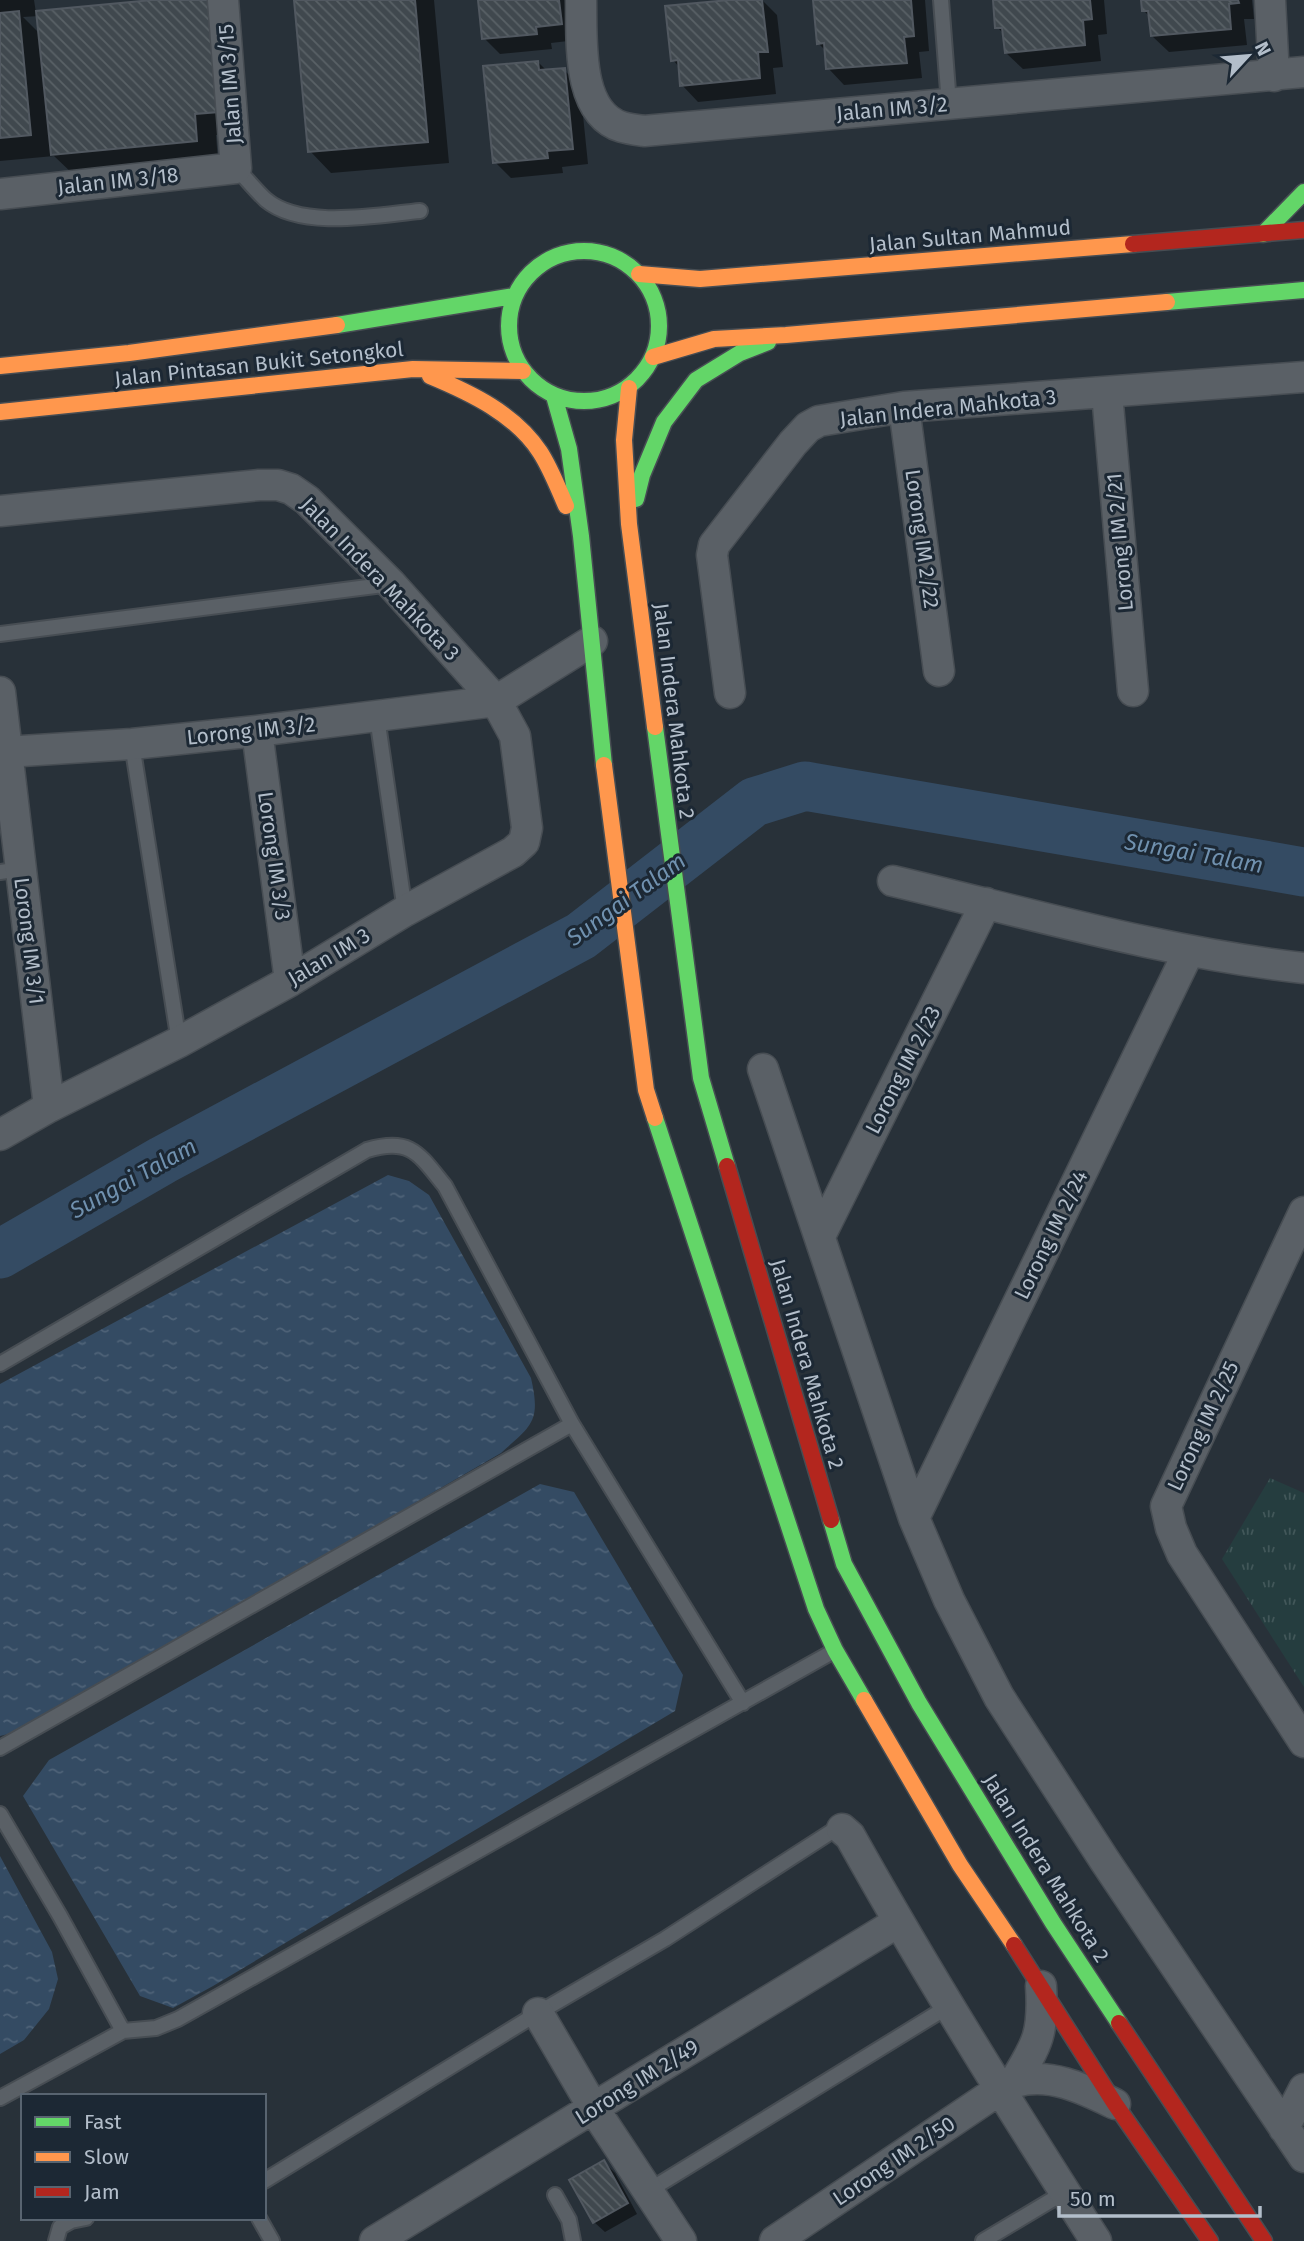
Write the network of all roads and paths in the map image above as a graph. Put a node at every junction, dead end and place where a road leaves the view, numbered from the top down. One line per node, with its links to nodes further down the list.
1 (223, 0): 8 (street, Jalan IM 3/15)
2 (581, 0): 7 (street, Jalan IM 3/2)
3 (941, 0): 7 (lane)
4 (1270, 0): 6 (street)
5 (1304, 72): 6 (street, Jalan IM 3/2)
6 (1274, 76): 7 (street, Jalan IM 3/2)
7 (949, 104)
8 (236, 168): 10 (street, Jalan IM 3/18); 11 (lane)
9 (1304, 192): 13 (street)
10 (0, 194)
11 (420, 211)
12 (1304, 230): 13 (street, Jalan Sultan Mahmud)
13 (1263, 234): 14 (street, Jalan Sultan Mahmud)
14 (639, 274): 16 (street); 18 (street)
15 (1304, 290): 17 (street)
16 (514, 296): 19 (street, Jalan Pintasan Bukit Setongkol); 21 (street)
17 (786, 335): 18 (street); 29 (street)
18 (653, 357): 23 (street)
19 (0, 366)
20 (413, 369): 21 (street, Jalan Pintasan Bukit Setongkol); 27 (street, Jalan Pintasan Bukit Setongkol); 30 (street)
21 (523, 371): 25 (street)
22 (1304, 377): 24 (street, Jalan Indera Mahkota 3)
23 (629, 388): 25 (street); 29 (street, Jalan Indera Mahkota 2)
24 (1107, 393): 26 (street, Jalan Indera Mahkota 3); 35 (street, Lorong IM 2/21)
25 (554, 396): 30 (street)
26 (904, 407): 34 (street, Lorong IM 2/22); 37 (street, Jalan Indera Mahkota 3)
27 (0, 412)
28 (0, 511): 31 (street, Jalan Indera Mahkota 3)
29 (629, 524): 92 (street, Jalan Indera Mahkota 2)
30 (581, 536): 33 (street)
31 (391, 584): 32 (lane); 38 (street, Jalan Indera Mahkota 3)
32 (0, 634)
33 (592, 641): 38 (street); 59 (street)
34 (939, 671)
35 (1133, 691)
36 (0, 692): 42 (street, Lorong IM 3/1)
37 (730, 692)
38 (496, 701): 39 (street, Lorong IM 3/2); 46 (street, Jalan IM 3)
39 (377, 717): 40 (street, Lorong IM 3/2); 46 (lane)
40 (257, 731): 41 (street, Lorong IM 3/2); 49 (street, Lorong IM 3/3)
41 (132, 744): 42 (street, Lorong IM 3/2); 50 (lane)
42 (6, 752): 43 (street, Lorong IM 3/1)
43 (10, 871): 52 (street, Lorong IM 3/1)
44 (893, 881): 45 (street)
45 (986, 903): 47 (street); 55 (street, Lorong IM 2/23)
46 (405, 911): 49 (street, Jalan IM 3)
47 (1189, 951): 48 (street); 58 (street, Lorong IM 2/24)
48 (1304, 968)
49 (290, 981): 50 (street, Jalan IM 3)
50 (179, 1042): 52 (street, Jalan IM 3)
51 (763, 1069): 55 (street)
52 (49, 1107): 53 (street, Jalan IM 3)
53 (0, 1135)
54 (1304, 1212): 61 (street, Lorong IM 2/25)
55 (820, 1236): 58 (street)
56 (0, 1364): 57 (lane)
57 (572, 1424): 60 (lane); 62 (lane)
58 (914, 1518): 75 (street)
59 (835, 1650): 60 (lane); 66 (street)
60 (743, 1703): 69 (lane)
61 (1304, 1742)
62 (0, 1748)
63 (0, 1814): 69 (lane)
64 (842, 1829): 65 (street); 68 (lane)
65 (898, 1922): 67 (street); 74 (street, Lorong IM 2/49)
66 (1041, 1986): 70 (street); 73 (street)
67 (949, 2006): 70 (street); 78 (lane)
68 (538, 2013): 74 (street); 77 (lane)
69 (122, 2031): 72 (lane)
70 (1008, 2086): 73 (street); 79 (street); 88 (street, Lorong IM 2/50)
71 (1304, 2089): 75 (street)
72 (0, 2098)
73 (1115, 2104): 91 (street)
74 (594, 2109): 78 (street); 85 (street, Lorong IM 2/49)
75 (1284, 2127): 76 (street)
76 (1304, 2157)
77 (266, 2180)
78 (648, 2192): 87 (street)
79 (1065, 2192): 89 (lane); 90 (street)
80 (555, 2195): 86 (lane)
81 (76, 2220): 83 (lane)
82 (260, 2220): 84 (lane)
83 (56, 2241)
84 (272, 2241)
85 (375, 2241)
86 (573, 2241)
87 (681, 2241)
88 (775, 2241)
89 (983, 2241)
90 (1096, 2241)
91 (1210, 2241)
92 (1264, 2241)

